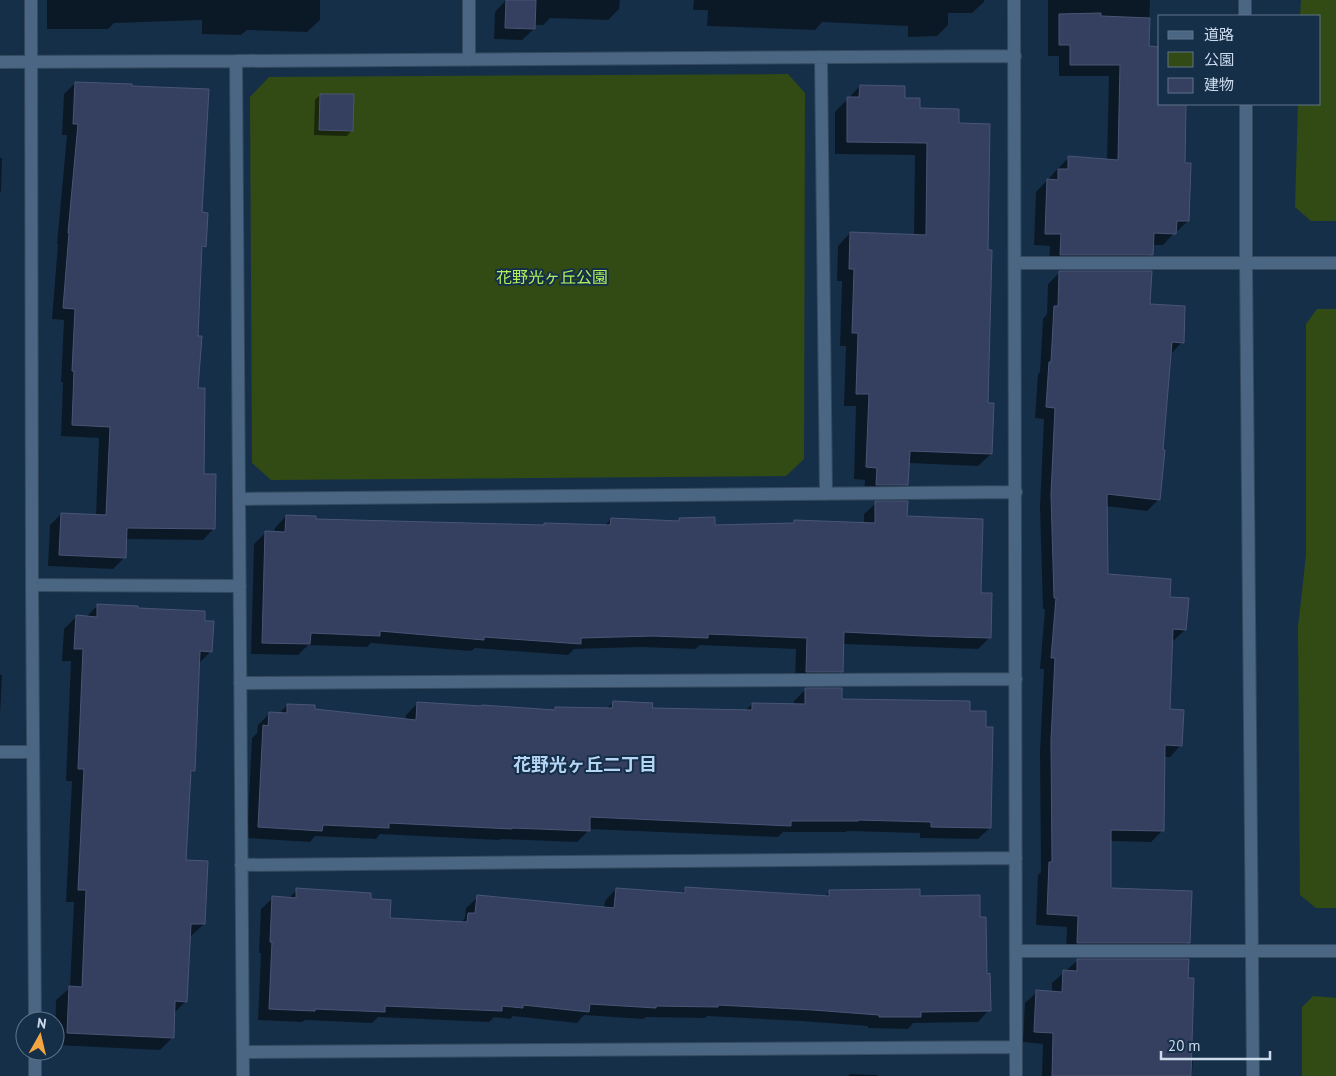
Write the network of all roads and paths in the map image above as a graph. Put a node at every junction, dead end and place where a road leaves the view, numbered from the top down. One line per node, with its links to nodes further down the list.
1 (30, 0): 9 (street)
2 (469, 0): 8 (street)
3 (1014, 0): 6 (street)
4 (1245, 0): 5 (street)
5 (1245, 15)
6 (1015, 56): 7 (street); 13 (street)
7 (821, 57): 8 (street); 17 (street)
8 (469, 60): 10 (street)
9 (30, 61): 10 (street); 11 (street); 19 (street)
10 (236, 61): 18 (street)
11 (0, 62)
12 (1246, 105): 14 (street)
13 (1015, 263): 14 (street); 16 (street)
14 (1246, 263): 15 (street); 27 (street)
15 (1336, 263)
16 (1016, 492): 17 (street); 21 (street)
17 (826, 494): 18 (street)
18 (239, 498): 20 (street)
19 (32, 585): 20 (street); 24 (street)
20 (240, 586): 22 (street)
21 (1016, 679): 22 (street); 25 (street)
22 (240, 683): 26 (street)
23 (0, 752): 24 (street)
24 (33, 752): 30 (street)
25 (1016, 858): 26 (street); 28 (street)
26 (241, 865): 32 (street)
27 (1252, 950): 28 (street); 29 (street); 37 (street)
28 (1016, 951): 31 (street)
29 (1336, 951)
30 (35, 1011)
31 (1016, 1047): 32 (street); 36 (street)
32 (243, 1052): 35 (street)
33 (35, 1061): 34 (street)
34 (35, 1076)
35 (243, 1076)
36 (1016, 1076)
37 (1253, 1076)

